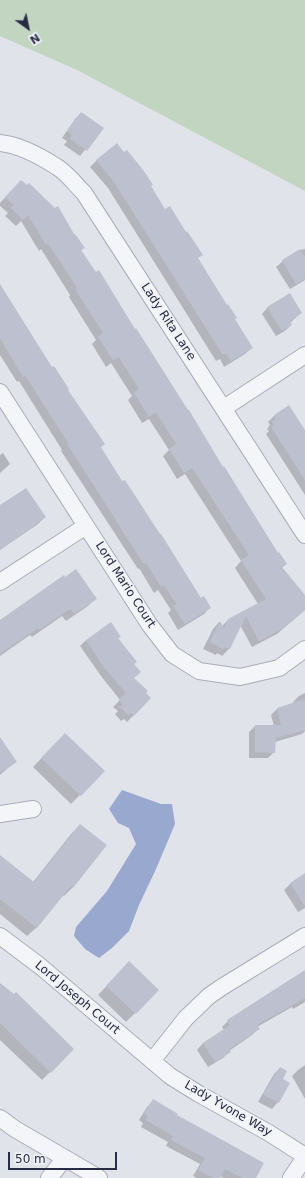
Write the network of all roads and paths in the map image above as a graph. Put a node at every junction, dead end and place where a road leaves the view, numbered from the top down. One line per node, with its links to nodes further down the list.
1 (0, 143): 4 (street, Lady Rita Lane)
2 (305, 355): 4 (street)
3 (0, 392): 5 (street, Lord Mario Court)
4 (224, 408): 6 (street, Lady Rita Lane)
5 (86, 526): 7 (street); 8 (street, Lord Mario Court)
6 (305, 535)
7 (0, 582)
8 (305, 649)
9 (33, 809): 10 (street)
10 (0, 814)
11 (0, 936): 13 (street, Lord Joseph Court)
12 (305, 936): 13 (street)
13 (152, 1061): 15 (street, Lady Yvone Way)
14 (0, 1118): 16 (street)
15 (305, 1156): 19 (street)
16 (66, 1158): 17 (street); 18 (street)
17 (49, 1178)
18 (99, 1178)
19 (291, 1178)

